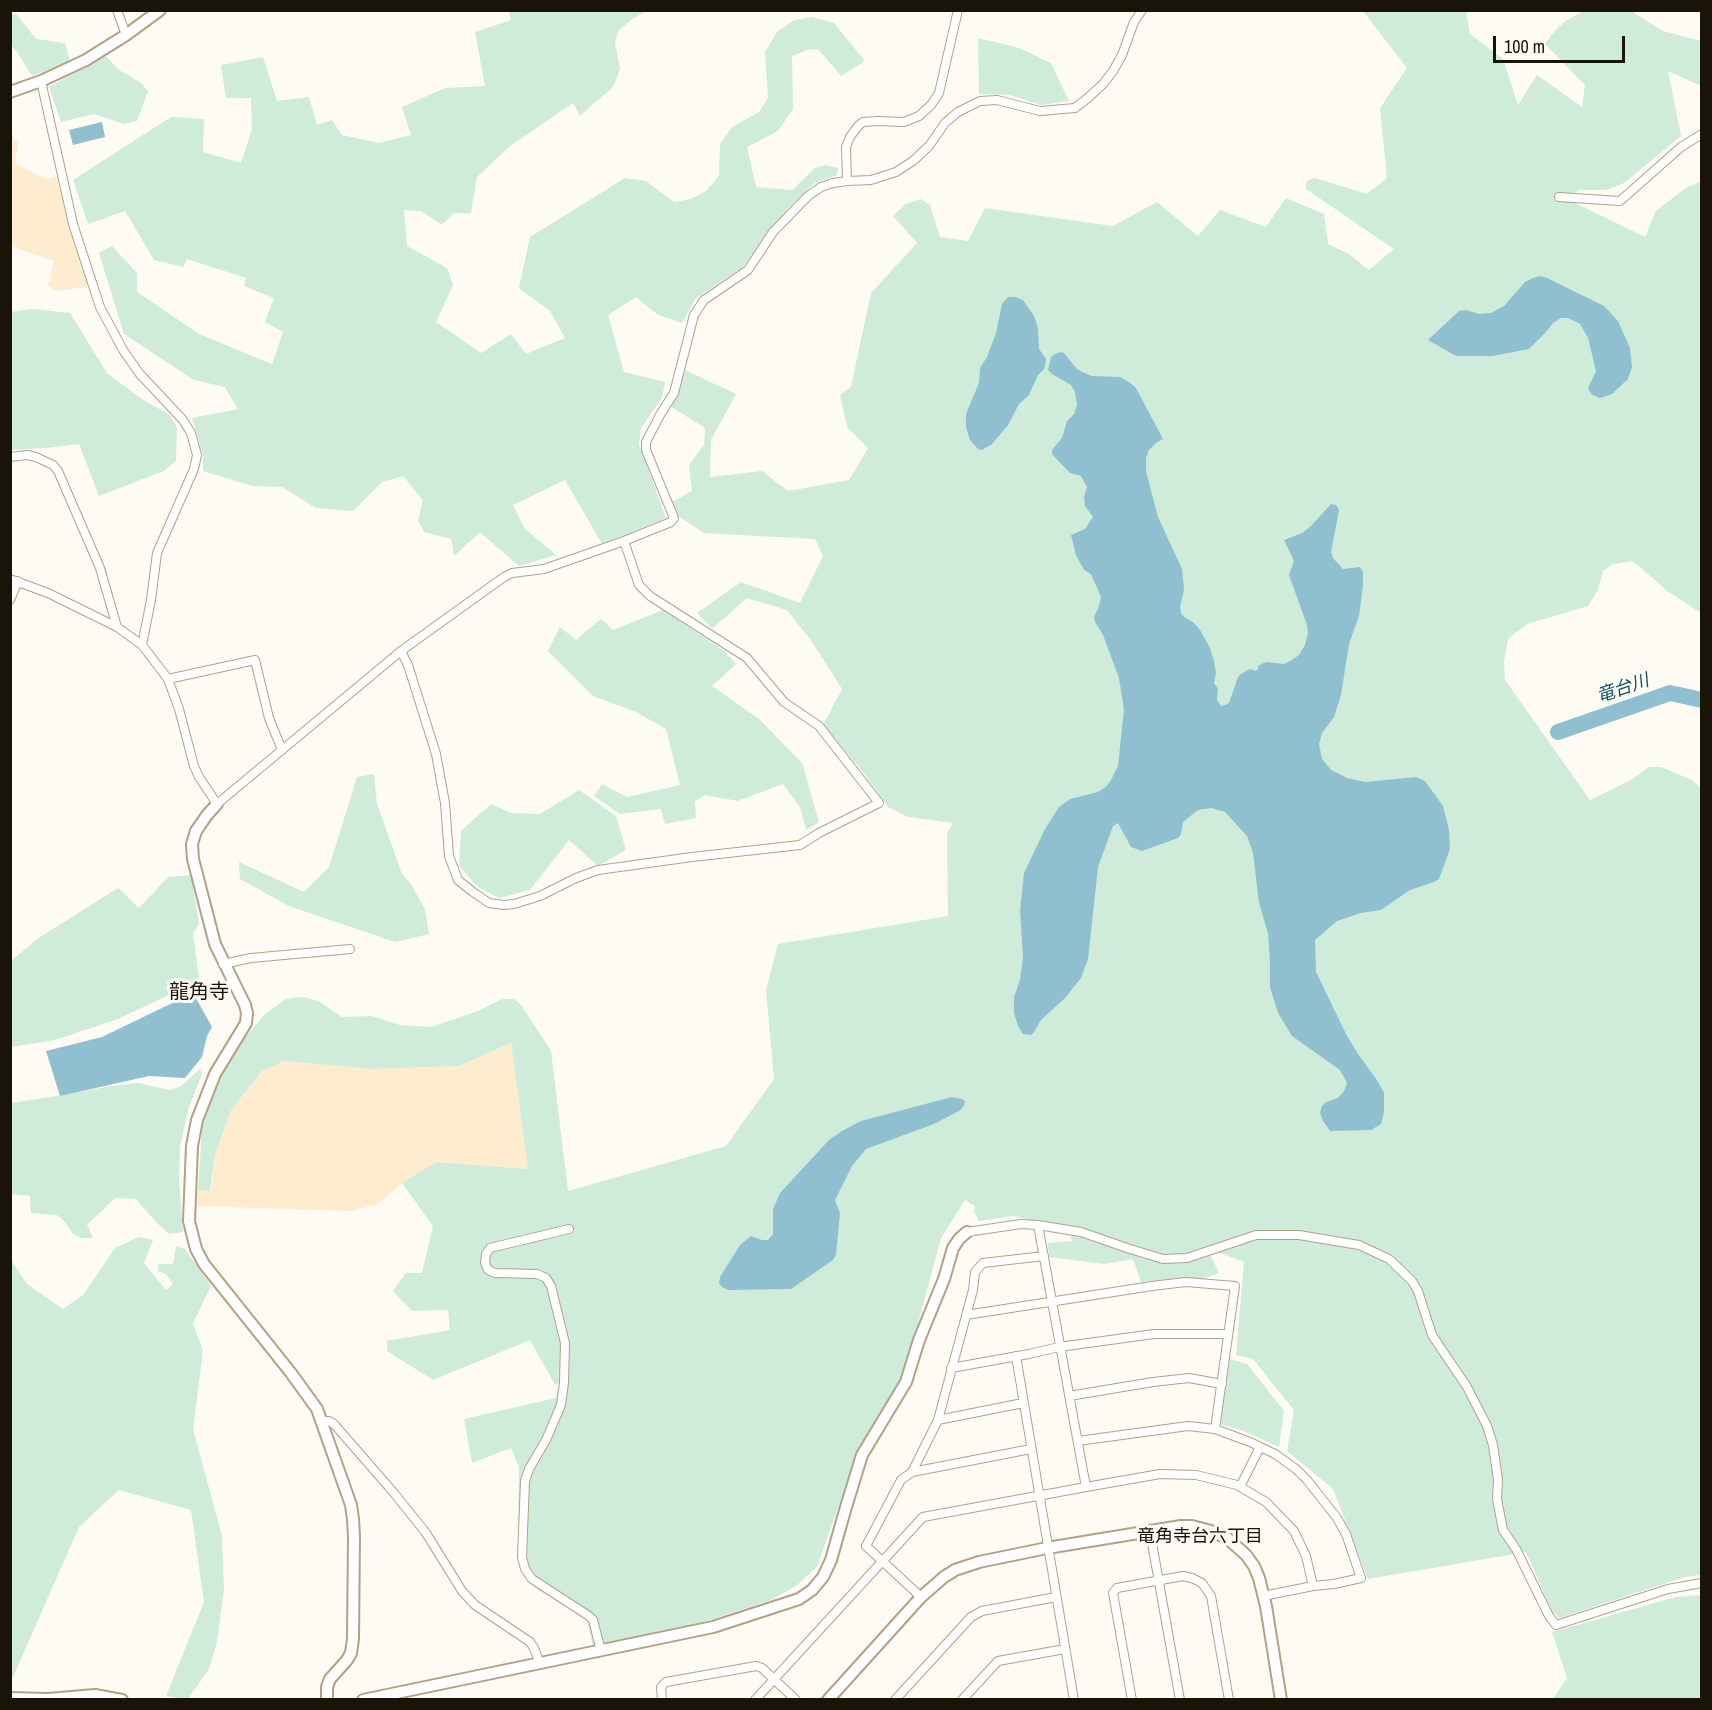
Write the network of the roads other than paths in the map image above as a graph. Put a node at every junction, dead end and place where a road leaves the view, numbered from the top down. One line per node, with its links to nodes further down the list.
1 (117, 10): 5 (street)
2 (160, 10): 5 (street)
3 (958, 10): 9 (street)
4 (1142, 10): 9 (street)
5 (126, 35): 6 (street)
6 (41, 81): 7 (street); 16 (street)
7 (10, 92)
8 (1701, 134): 10 (street)
9 (847, 181): 12 (street)
10 (1559, 197)
11 (10, 457): 15 (street)
12 (624, 541): 17 (street); 17 (street)
13 (14, 580): 14 (street); 15 (street)
14 (10, 600)
15 (117, 627): 16 (street)
16 (142, 645): 18 (street)
17 (401, 651): 19 (street)
18 (168, 680): 19 (street); 20 (street)
19 (282, 750): 20 (street)
20 (217, 804): 22 (street)
21 (350, 949): 22 (street)
22 (224, 964): 37 (street)
23 (1038, 1225): 25 (street); 26 (street); 50 (street)
24 (569, 1229): 56 (street)
25 (967, 1232): 56 (street)
26 (1044, 1256): 27 (street); 28 (street)
27 (1052, 1302): 28 (street); 29 (street); 30 (street)
28 (966, 1316): 32 (street)
29 (1228, 1334): 30 (street); 33 (street)
30 (1059, 1347): 31 (street); 34 (street)
31 (1016, 1356): 32 (street); 35 (street)
32 (951, 1368): 36 (street)
33 (1222, 1384): 34 (street); 38 (street)
34 (1070, 1396): 39 (street)
35 (1023, 1403): 36 (street); 41 (street)
36 (938, 1420): 42 (street)
37 (322, 1421): 57 (street); 62 (street)
38 (1215, 1429): 39 (street); 40 (street)
39 (1078, 1441): 43 (street)
40 (1260, 1447): 44 (street); 51 (street)
41 (1031, 1449): 42 (street); 45 (street)
42 (912, 1472): 48 (street)
43 (1086, 1487): 44 (street); 45 (street)
44 (1240, 1487): 51 (street)
45 (1039, 1497): 47 (street); 48 (street)
46 (1150, 1532): 47 (street); 49 (street); 52 (street)
47 (1047, 1548): 53 (street); 54 (street)
48 (882, 1561): 53 (street); 58 (street)
49 (1160, 1579): 70 (street); 71 (street); 72 (street)
50 (1701, 1583)
51 (1313, 1586): 52 (street)
52 (1263, 1596): 73 (street)
53 (921, 1597): 67 (street)
54 (1056, 1597): 55 (street); 68 (street)
55 (1065, 1649): 60 (street); 69 (street)
56 (602, 1651): 57 (street)
57 (540, 1664): 63 (street)
58 (774, 1679): 64 (street); 65 (street); 66 (street)
59 (10, 1698): 61 (street)
60 (1073, 1699)
61 (122, 1700)
62 (327, 1700)
63 (363, 1700)
64 (662, 1700)
65 (755, 1700)
66 (796, 1700)
67 (828, 1700)
68 (895, 1700)
69 (962, 1700)
70 (1132, 1700)
71 (1180, 1700)
72 (1229, 1700)
73 (1281, 1700)

